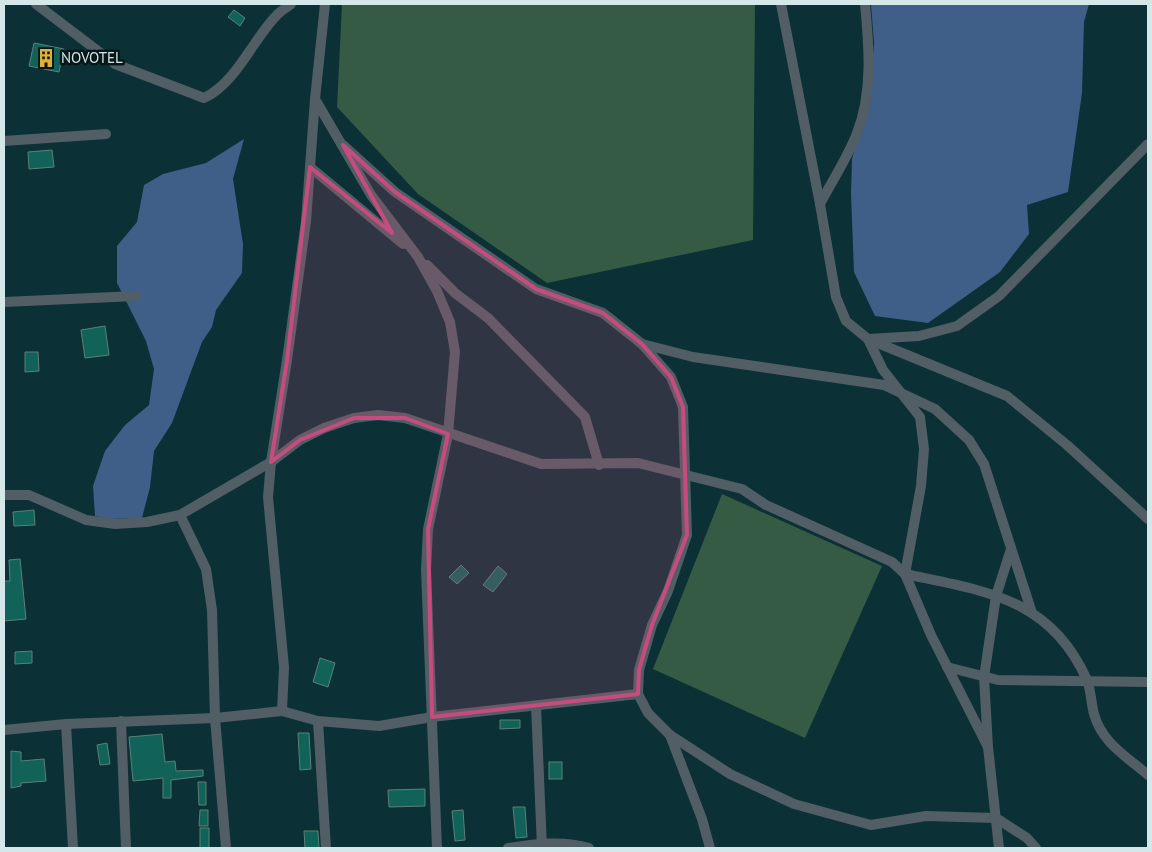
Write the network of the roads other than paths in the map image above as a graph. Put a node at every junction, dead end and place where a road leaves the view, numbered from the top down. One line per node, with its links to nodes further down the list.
1 (36, 4): 2 (street)
2 (291, 4)
3 (325, 4): 6 (street)
4 (781, 4): 12 (street)
5 (865, 4): 12 (street)
6 (315, 99): 10 (street); 11 (street)
7 (106, 134): 8 (street)
8 (4, 141)
9 (1148, 144): 16 (street)
10 (343, 145): 13 (street); 17 (street)
11 (310, 167): 13 (street); 20 (street)
12 (820, 204): 16 (street)
13 (418, 257): 19 (street); 21 (street)
14 (136, 296): 15 (street)
15 (4, 302)
16 (868, 339): 18 (street); 25 (street)
17 (642, 344): 18 (street); 22 (street)
18 (902, 394): 26 (street); 27 (street)
19 (448, 434): 20 (street); 21 (street); 37 (street)
20 (270, 462): 24 (street); 36 (street)
21 (599, 465): 22 (street)
22 (684, 476): 27 (street); 34 (street)
23 (4, 495): 24 (street)
24 (180, 515): 38 (street)
25 (1148, 519)
26 (1011, 549): 28 (street); 29 (street)
27 (905, 574): 28 (street); 30 (street)
28 (996, 596): 29 (street); 31 (street)
29 (1032, 613): 32 (street)
30 (947, 667): 31 (street); 44 (street)
31 (984, 677): 32 (street); 44 (street)
32 (1088, 681): 33 (street); 45 (street)
33 (1148, 682)
34 (638, 694): 35 (street); 43 (street)
35 (536, 706): 37 (street); 47 (street)
36 (282, 710): 38 (street); 40 (street)
37 (432, 717): 40 (street); 52 (street)
38 (215, 718): 39 (street); 50 (street)
39 (122, 721): 41 (street); 49 (street)
40 (318, 721): 51 (street)
41 (66, 724): 42 (street); 48 (street)
42 (4, 730)
43 (670, 736): 46 (street); 55 (street)
44 (988, 747): 46 (street)
45 (1148, 775)
46 (996, 818): 56 (street); 57 (street)
47 (542, 846): 53 (street); 54 (street)
48 (73, 848)
49 (126, 848)
50 (226, 848)
51 (326, 848)
52 (438, 848)
53 (508, 848)
54 (589, 848)
55 (710, 848)
56 (999, 848)
57 (1036, 848)

